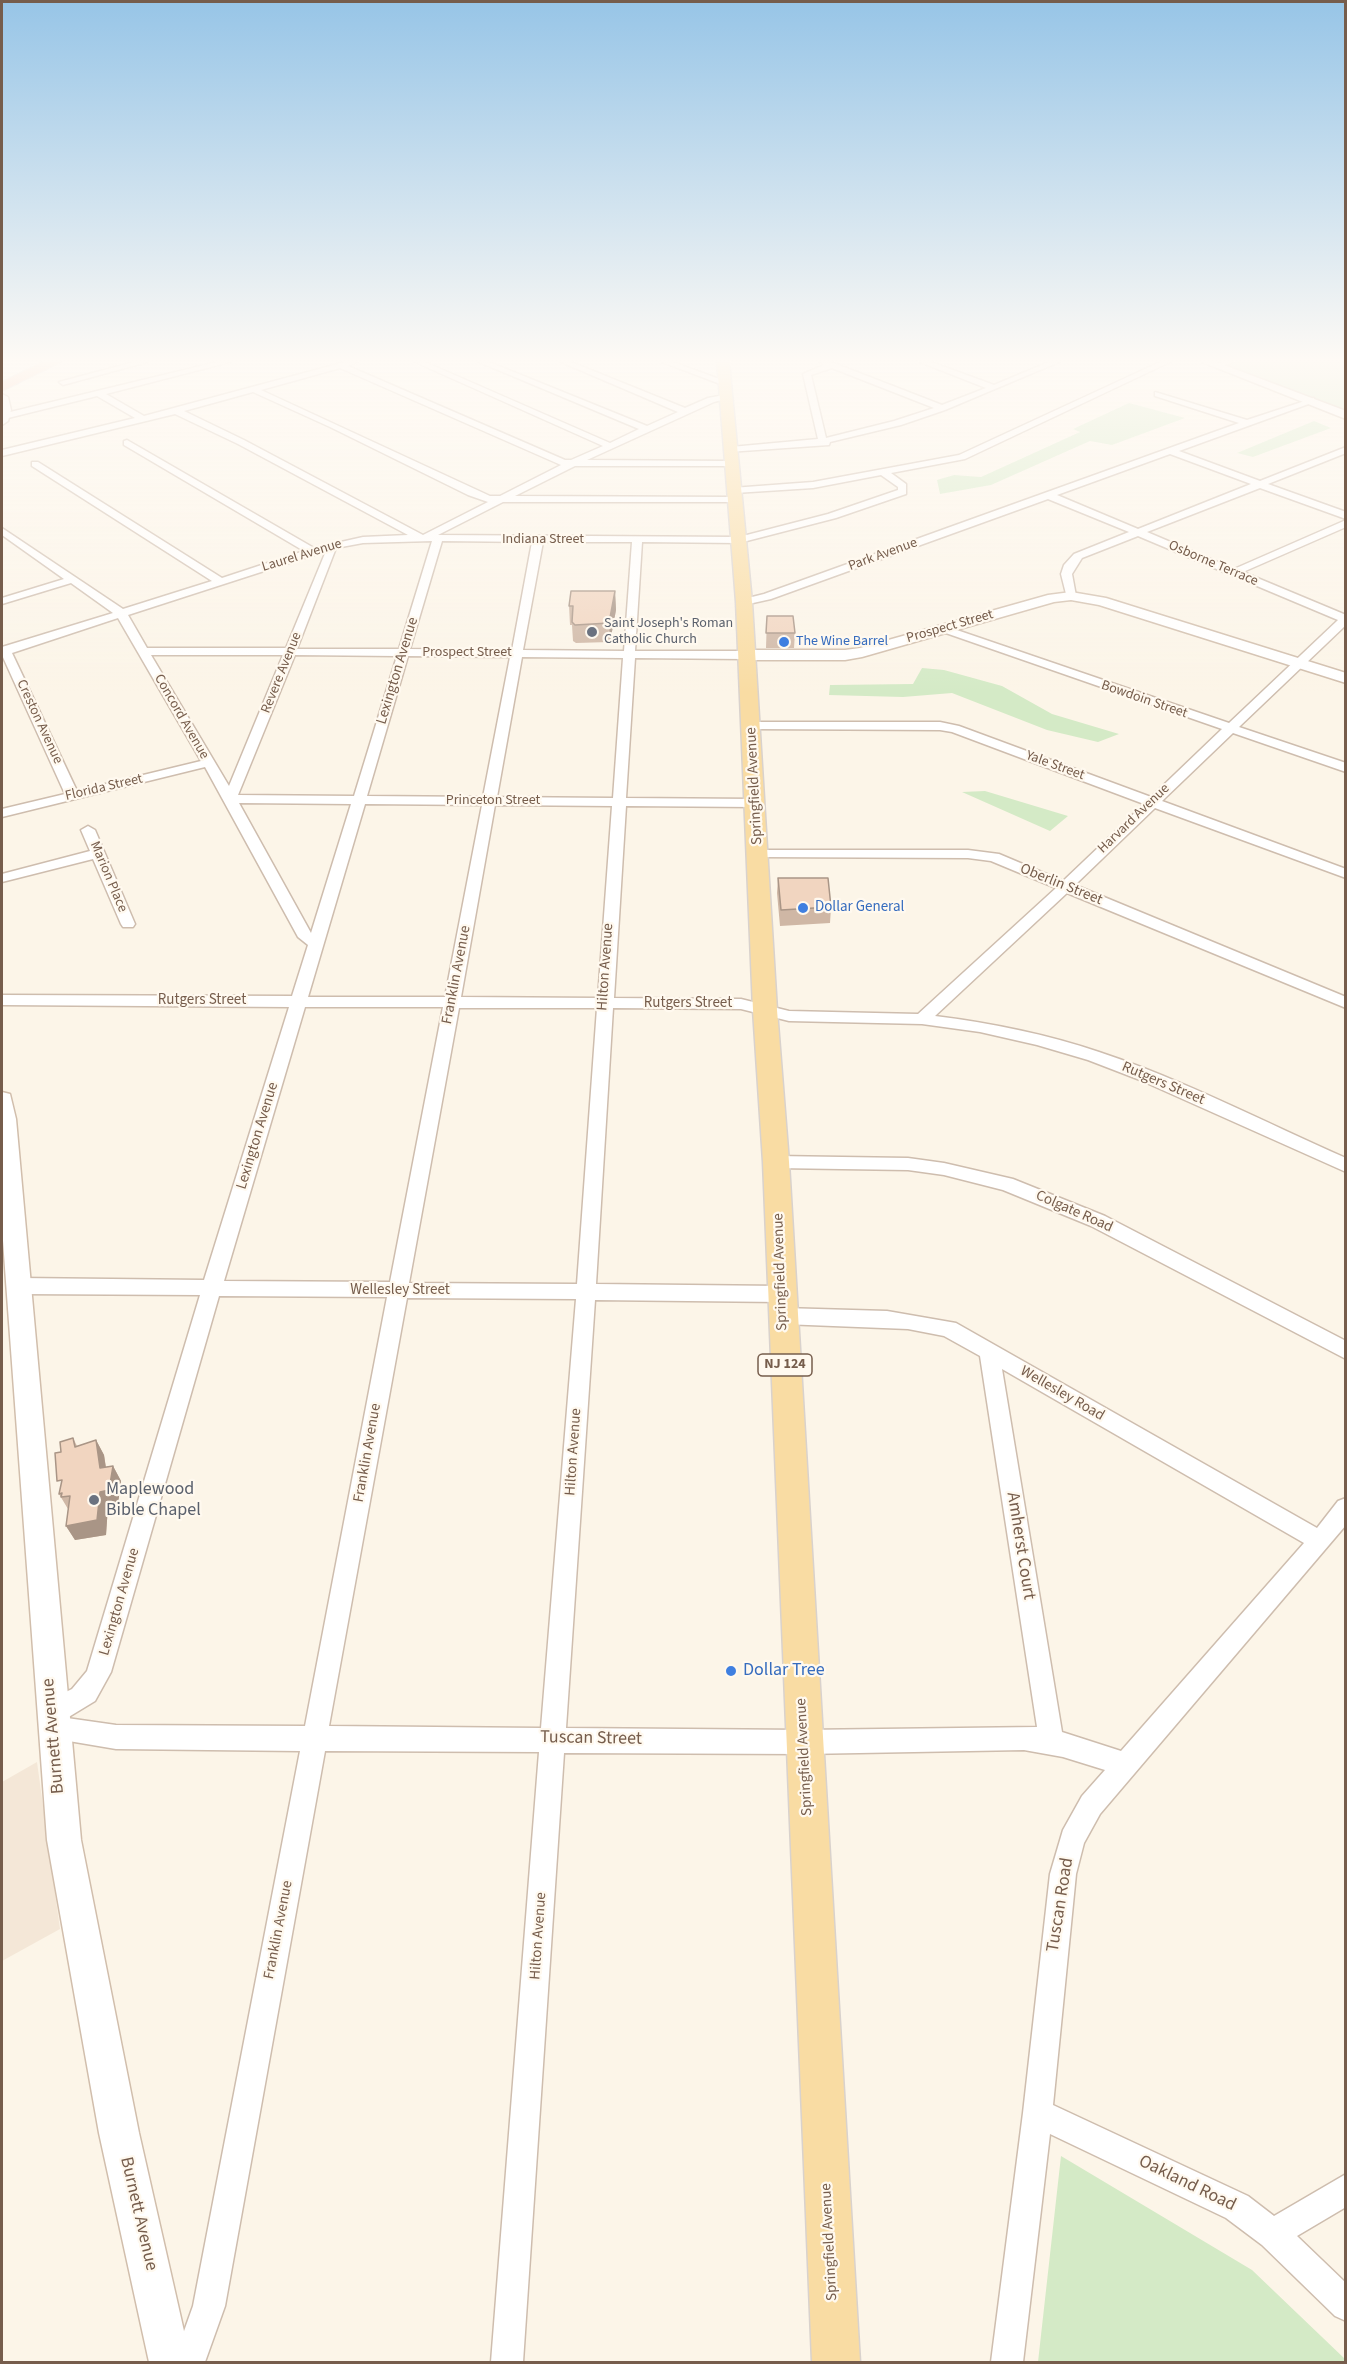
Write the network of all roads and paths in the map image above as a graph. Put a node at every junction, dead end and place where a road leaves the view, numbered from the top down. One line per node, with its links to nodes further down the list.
1 (48, 472): 30 (street)
2 (177, 472): 27 (street)
3 (301, 472): 22 (street, Indiana Street)
4 (427, 472): 17 (street)
5 (555, 472): 17 (street, Laurel Avenue)
6 (684, 472): 14 (street)
7 (733, 472): 14 (main road, Springfield Avenue / NJ 124)
8 (739, 472): 14 (street)
9 (881, 472): 14 (street)
10 (883, 472): 25 (street, Indiana Street)
11 (1107, 472): 16 (street, Park Avenue)
12 (1227, 472): 15 (street)
13 (1289, 472): 15 (street)
14 (733, 476): 17 (street); 25 (main road, Springfield Avenue / NJ 124)
15 (1259, 484): 18 (street); 21 (street)
16 (1052, 493): 21 (street, Osborne Terrace); 33 (street, Park Avenue)
17 (497, 500): 22 (street, Laurel Avenue)
18 (1346, 516)
19 (1346, 523): 28 (street)
20 (2, 531): 29 (street, Concord Avenue)
21 (1140, 532): 28 (street, Osborne Terrace); 31 (street)
22 (430, 539): 23 (street, Indiana Street); 26 (street, Laurel Avenue); 40 (street, Lexington Avenue)
23 (538, 540): 24 (street, Indiana Street); 41 (street, Franklin Avenue)
24 (637, 540): 25 (street, Indiana Street); 42 (street, Hilton Avenue)
25 (739, 540): 33 (main road, Springfield Avenue / NJ 124)
26 (329, 546): 27 (street, Laurel Avenue); 39 (street, Revere Avenue)
27 (311, 551): 30 (street, Laurel Avenue)
28 (1233, 573): 35 (street, Osborne Terrace)
29 (74, 579): 32 (street); 34 (street, Concord Avenue)
30 (220, 581): 34 (street, Laurel Avenue)
31 (1071, 596): 36 (street, Prospect Street); 44 (street, Prospect Street)
32 (2, 601)
33 (744, 602): 43 (main road, Springfield Avenue / NJ 124)
34 (121, 613): 37 (street, Laurel Avenue); 38 (street, Concord Avenue)
35 (1345, 618): 44 (street, Harvard Avenue)
36 (944, 629): 43 (street, Prospect Street); 47 (street, Bowdoin Street)
37 (4, 651): 50 (street, Creston Avenue)
38 (145, 651): 39 (street, Prospect Street); 48 (street, Concord Avenue)
39 (291, 652): 40 (street, Prospect Street); 51 (street, Revere Avenue)
40 (403, 653): 41 (street, Prospect Street); 52 (street, Lexington Avenue)
41 (516, 653): 42 (street, Prospect Street); 53 (street, Franklin Avenue)
42 (629, 654): 43 (street, Prospect Street); 54 (street, Hilton Avenue)
43 (745, 655): 46 (main road, Springfield Avenue / NJ 124)
44 (1298, 663): 45 (street, Prospect Street); 47 (street, Harvard Avenue)
45 (1346, 678)
46 (752, 725): 55 (street, Yale Street); 56 (main road, Springfield Avenue / NJ 124)
47 (1229, 729): 49 (street, Bowdoin Street); 55 (street, Harvard Avenue)
48 (207, 763): 50 (street, Florida Street); 51 (street, Concord Avenue)
49 (1346, 768)
50 (72, 795): 57 (street, Florida Street)
51 (230, 799): 52 (street, Princeton Street); 65 (street, Concord Avenue)
52 (358, 801): 53 (street, Princeton Street); 65 (street, Lexington Avenue)
53 (489, 801): 54 (street, Princeton Street); 68 (street, Franklin Avenue)
54 (618, 802): 56 (street, Princeton Street); 69 (street, Hilton Avenue)
55 (1152, 802): 61 (street, Yale Street); 63 (street, Harvard Avenue)
56 (755, 803): 60 (main road, Springfield Avenue / NJ 124)
57 (2, 813)
58 (88, 830): 59 (street, Marion Place)
59 (98, 853): 62 (street); 64 (street, Marion Place)
60 (758, 853): 63 (street, Oberlin Street); 71 (main road, Springfield Avenue / NJ 124)
61 (1346, 874)
62 (2, 878)
63 (1065, 887): 70 (street, Oberlin Street); 72 (street, Harvard Avenue)
64 (128, 924)
65 (315, 943): 67 (street, Lexington Avenue)
66 (2, 1000): 67 (street, Rutgers Street)
67 (299, 1001): 68 (street, Rutgers Street); 78 (street, Lexington Avenue)
68 (452, 1002): 69 (street, Rutgers Street); 80 (street, Franklin Avenue)
69 (604, 1003): 71 (street, Rutgers Street); 79 (street, Hilton Avenue)
70 (1346, 1003)
71 (765, 1010): 72 (street, Rutgers Street); 74 (main road, Springfield Avenue / NJ 124)
72 (922, 1019): 75 (street, Rutgers Street)
73 (2, 1100): 76 (street, Burnett Avenue)
74 (776, 1162): 81 (main road, Springfield Avenue / NJ 124); 82 (street, Colgate Road)
75 (1346, 1167)
76 (6, 1198): 77 (street, Burnett Avenue)
77 (19, 1286): 78 (street, Wellesley Street); 86 (street, Burnett Avenue)
78 (212, 1288): 80 (street, Wellesley Street); 86 (street, Lexington Avenue)
79 (586, 1290): 80 (street, Wellesley Street); 81 (street, Wellesley Street); 88 (street, Hilton Avenue)
80 (398, 1291): 87 (street, Franklin Avenue)
81 (782, 1305): 83 (street, Wellesley Road); 90 (main road, Springfield Avenue / NJ 124)
82 (1346, 1351)
83 (989, 1352): 85 (street, Wellesley Road); 89 (street, Amherst Court)
84 (1346, 1508): 85 (street, Tuscan Road)
85 (1320, 1542): 91 (street, Tuscan Road)
86 (53, 1720): 87 (street, Tuscan Street); 96 (street, Burnett Avenue)
87 (315, 1738): 88 (street, Tuscan Street); 97 (street, Franklin Avenue)
88 (553, 1739): 90 (street, Tuscan Street); 98 (street, Hilton Avenue)
89 (1051, 1741): 90 (street, Tuscan Street); 91 (street, Tuscan Street)
90 (804, 1742): 99 (main road, Springfield Avenue / NJ 124)
91 (1124, 1765): 92 (street, Tuscan Road)
92 (1038, 2113): 94 (street, Oakland Road); 100 (street, Tuscan Road)
93 (1346, 2189): 94 (street)
94 (1273, 2234): 95 (street, Oakland Road)
95 (1346, 2305)
96 (170, 2362)
97 (189, 2362)
98 (507, 2362)
99 (836, 2362)
100 (1007, 2362)

